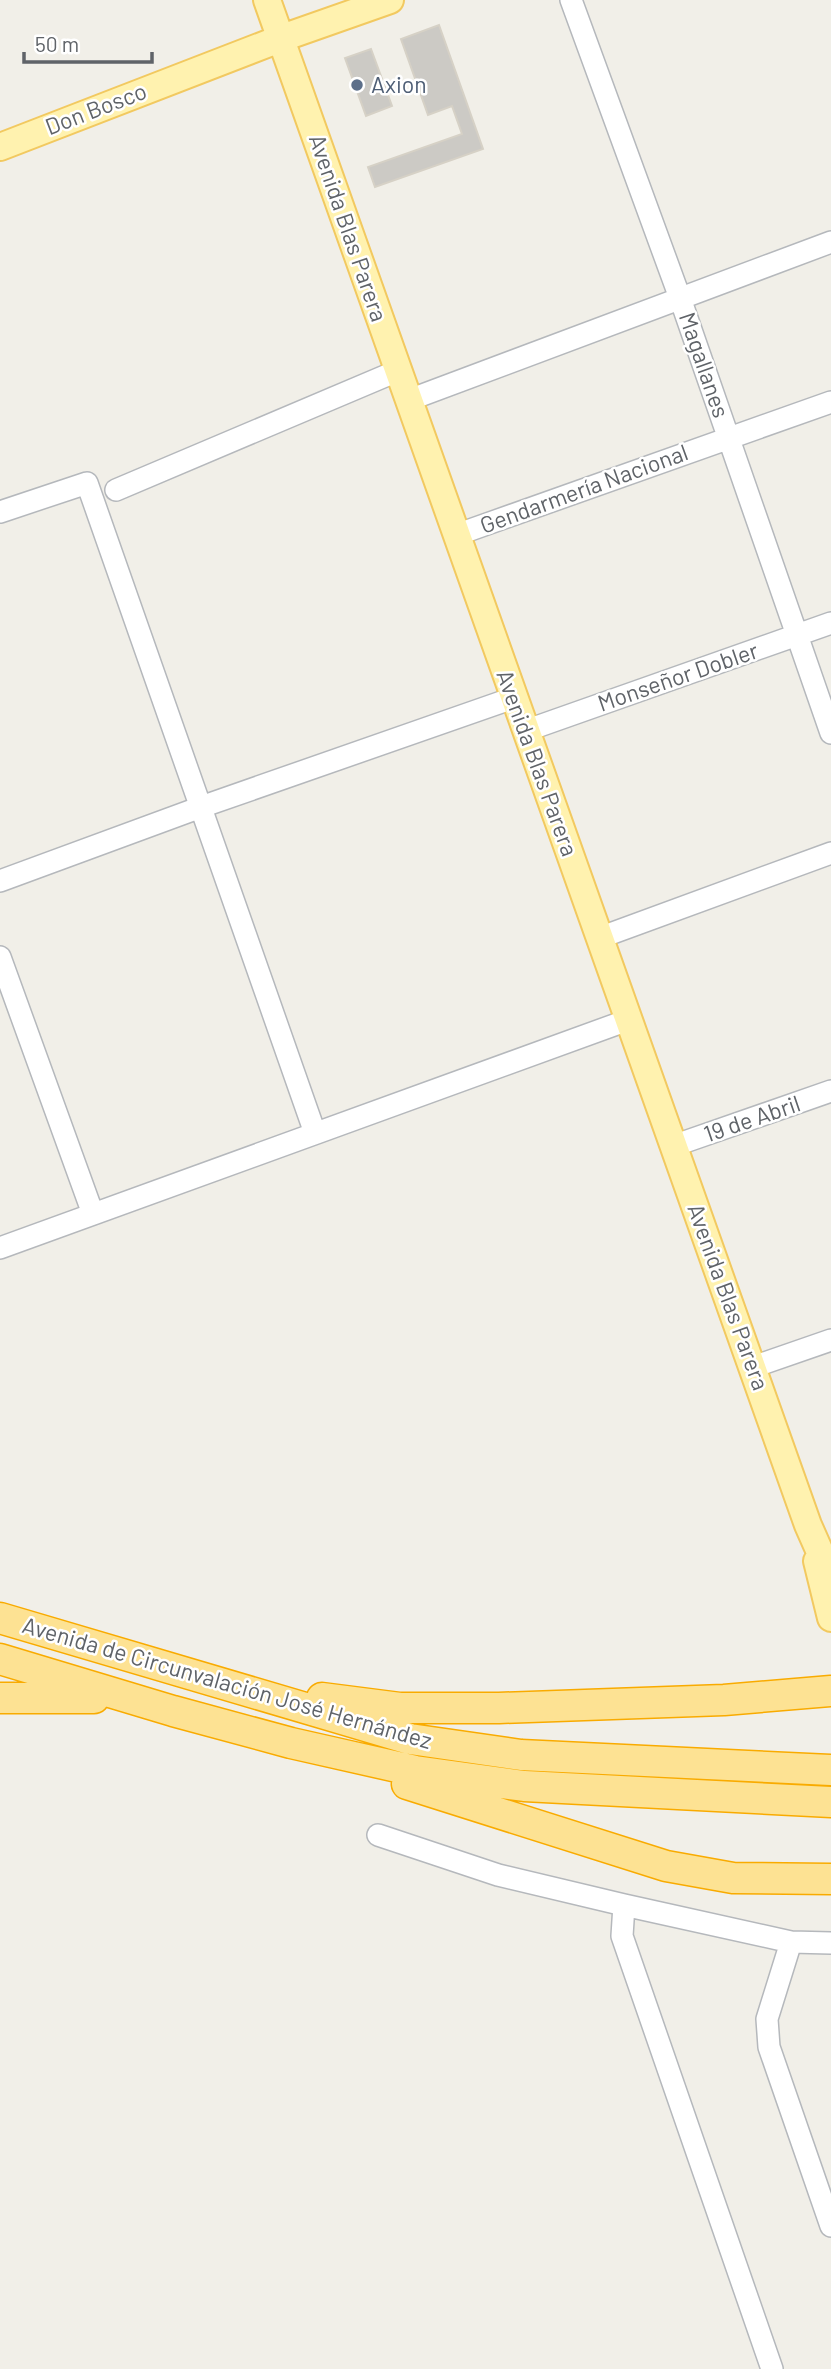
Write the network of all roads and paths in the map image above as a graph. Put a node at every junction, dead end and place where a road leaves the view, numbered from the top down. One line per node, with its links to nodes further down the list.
1 (267, 0): 4 (main road, Avenida Blas Parera)
2 (390, 0): 4 (main road, Don Bosco)
3 (571, 0): 7 (street, Magallanes)
4 (282, 38): 5 (main road, Don Bosco); 8 (main road, Avenida Blas Parera)
5 (0, 147)
6 (831, 242): 7 (street)
7 (680, 298): 9 (street); 11 (street, Magallanes)
8 (397, 371): 9 (main road, Avenida Blas Parera); 12 (street)
9 (409, 401): 14 (main road, Avenida Blas Parera)
10 (831, 402): 11 (street, Gendarmería Nacional)
11 (729, 438): 14 (street, Gendarmería Nacional); 16 (street, Magallanes)
12 (116, 490)
13 (0, 512): 20 (street)
14 (456, 535): 17 (main road, Avenida Blas Parera)
15 (831, 623): 16 (street, Monseñor Dobler)
16 (797, 635): 18 (street, Monseñor Dobler); 19 (street, Magallanes)
17 (513, 698): 18 (main road, Avenida Blas Parera); 20 (street)
18 (525, 731): 23 (main road, Avenida Blas Parera)
19 (831, 733)
20 (201, 807): 22 (street); 27 (street)
21 (831, 853): 23 (street)
22 (0, 881)
23 (599, 938): 25 (main road, Avenida Blas Parera)
24 (0, 957): 29 (street)
25 (628, 1020): 27 (street); 28 (main road, Avenida Blas Parera)
26 (831, 1091): 28 (street, 19 de Abril)
27 (315, 1133): 29 (street)
28 (673, 1146): 32 (main road, Avenida Blas Parera)
29 (93, 1214): 30 (street)
30 (0, 1248)
31 (831, 1340): 32 (street)
32 (753, 1367): 33 (main road, Avenida Blas Parera)
33 (808, 1525): 34 (main road); 35 (main road)
34 (831, 1577)
35 (831, 1618)
36 (0, 1619): 38 (highway, Avenida de Circunvalación José Hernández)
37 (0, 1660): 41 (highway, Avenida de Circunvalación José Hernández)
38 (188, 1673): 39 (highway); 43 (highway, Avenida de Circunvalación José Hernández)
39 (831, 1691)
40 (0, 1698): 41 (highway)
41 (173, 1712): 42 (highway, Avenida de Circunvalación José Hernández)
42 (332, 1752): 44 (highway, Avenida de Circunvalación José Hernández); 46 (highway)
43 (831, 1770)
44 (831, 1802)
45 (378, 1835): 47 (street)
46 (831, 1879)
47 (624, 1905): 48 (street); 51 (street)
48 (791, 1942): 49 (street); 50 (street)
49 (831, 1943)
50 (831, 2226)
51 (772, 2369)

